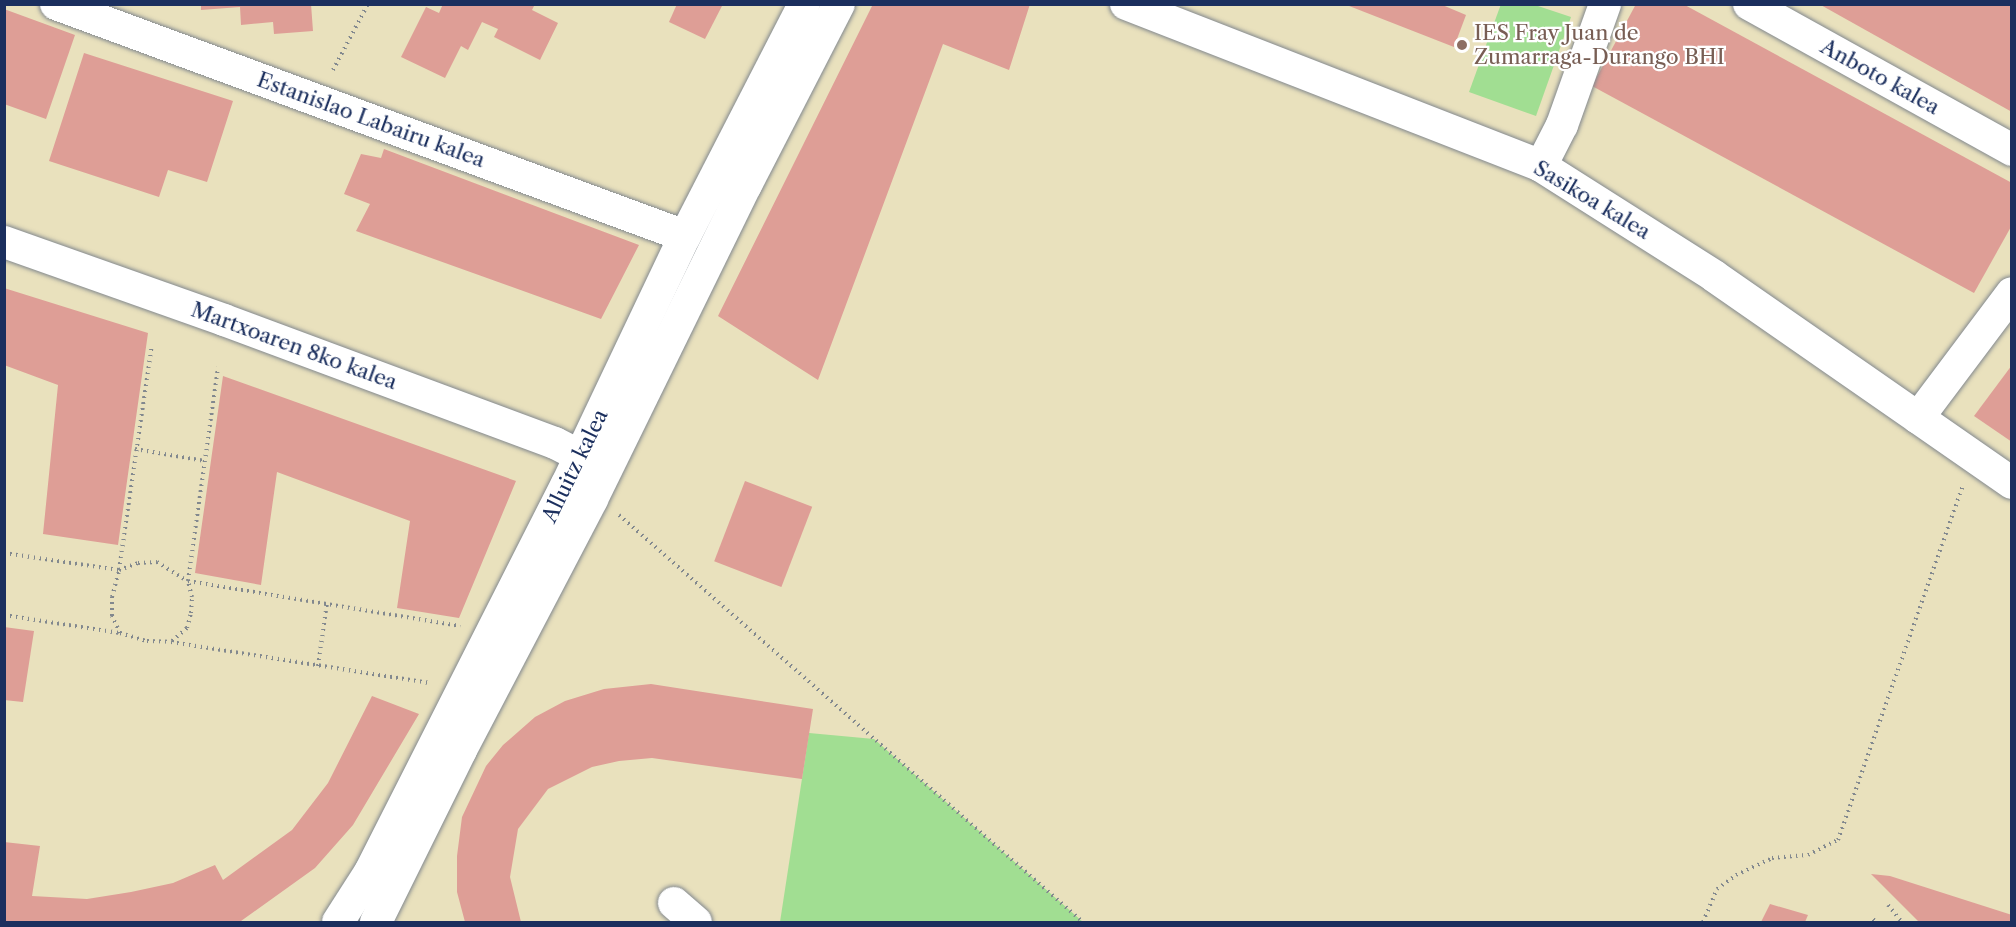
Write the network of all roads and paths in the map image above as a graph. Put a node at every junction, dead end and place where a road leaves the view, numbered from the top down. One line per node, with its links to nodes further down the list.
1 (56, 4): 11 (street, Estanislao Labairu kalea)
2 (368, 4): 8 (path)
3 (804, 4): 11 (street, Alluitz kalea)
4 (839, 4): 35 (street, Alluitz kalea)
5 (1126, 4): 10 (street, Sasikoa kalea)
6 (1605, 4): 10 (street)
7 (1749, 4): 9 (street, Anboto kalea)
8 (333, 70)
9 (2012, 150)
10 (1541, 166): 16 (street, Sasikoa kalea)
11 (685, 236): 18 (street, Alluitz kalea)
12 (4, 242): 18 (street, Martxoaren 8ko kalea)
13 (2012, 293): 16 (street)
14 (153, 345): 17 (path)
15 (218, 367): 19 (path)
16 (1918, 417): 21 (street, Sasikoa kalea)
17 (135, 449): 19 (path); 24 (path)
18 (581, 456): 28 (street, Alluitz kalea)
19 (205, 461): 25 (path)
20 (1964, 483): 37 (path)
21 (2012, 483)
22 (612, 508): 36 (path)
23 (4, 553): 24 (path)
24 (119, 570): 25 (path); 29 (path)
25 (189, 581): 26 (path); 30 (path)
26 (327, 603): 28 (path); 31 (path)
27 (4, 615): 29 (path)
28 (491, 631): 32 (street, Alluitz kalea)
29 (120, 633): 30 (path)
30 (171, 642): 31 (path)
31 (318, 666): 32 (path)
32 (462, 689): 34 (street, Alluitz kalea)
33 (1888, 906): 38 (path)
34 (338, 922)
35 (376, 922)
36 (1083, 922)
37 (1703, 922)
38 (1902, 922)

